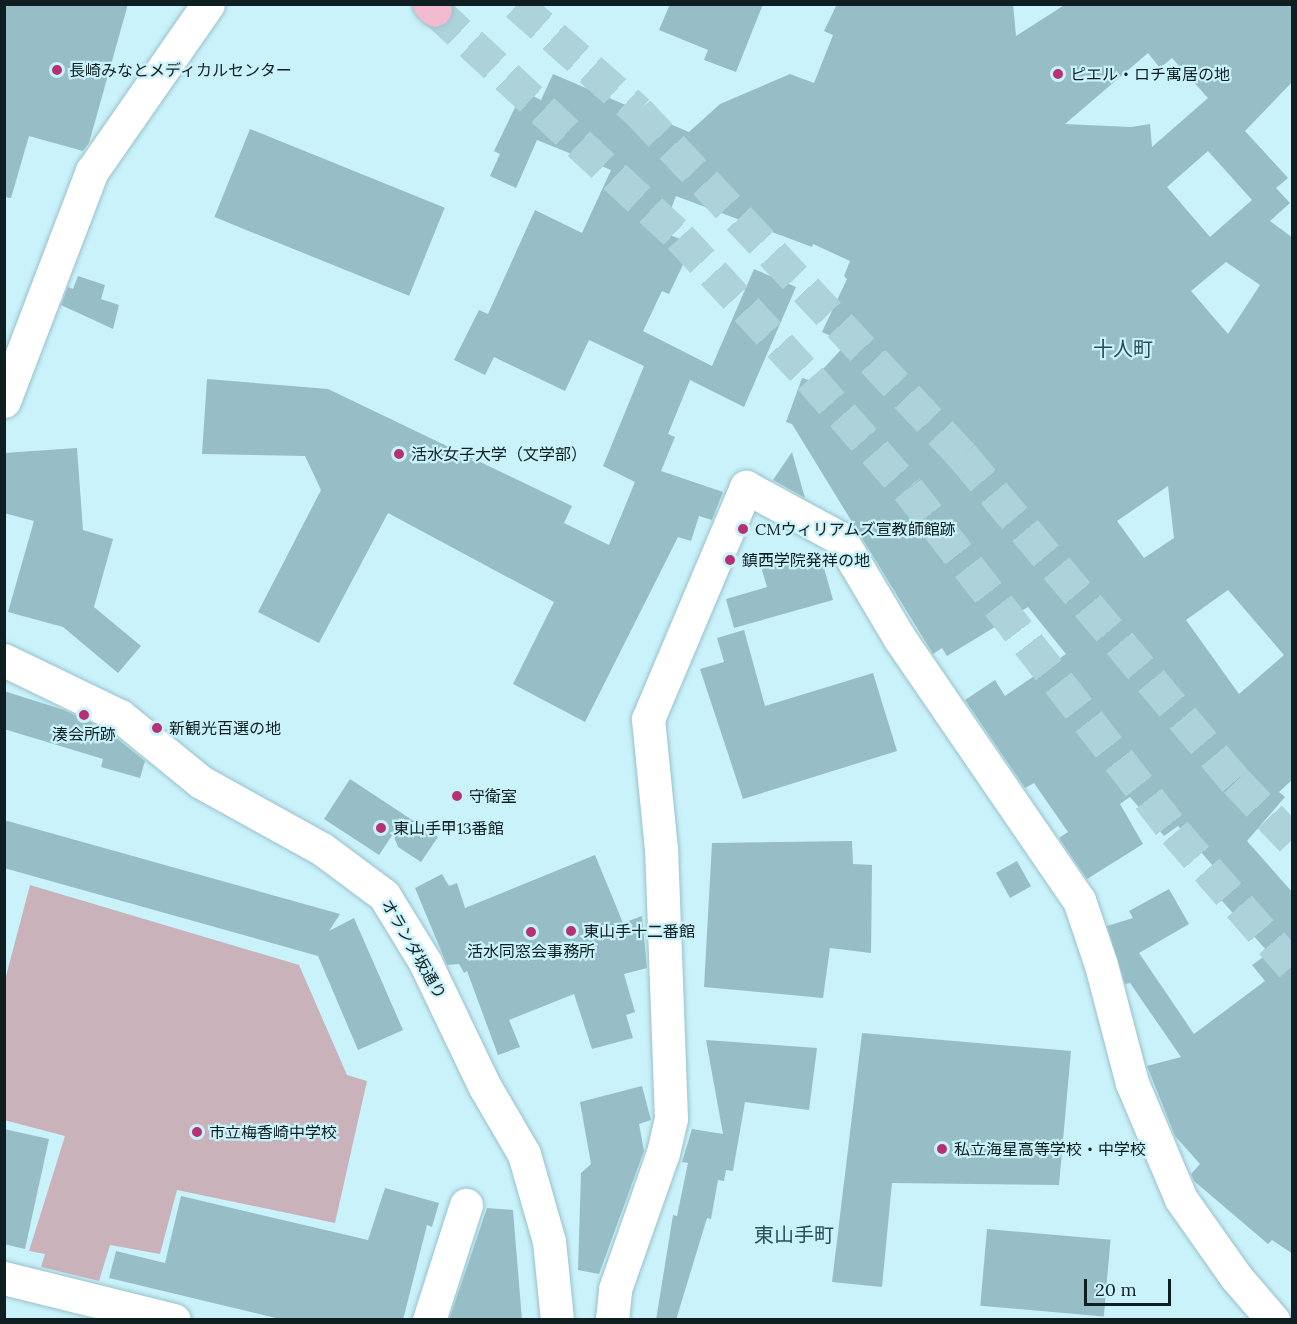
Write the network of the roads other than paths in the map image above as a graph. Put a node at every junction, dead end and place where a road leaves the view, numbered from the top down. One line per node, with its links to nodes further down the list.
1 (208, 4): 2 (street)
2 (4, 401)
3 (4, 660): 9 (street, オランダ坂通り)
4 (466, 1205): 8 (street)
5 (4, 1278): 6 (street)
6 (75, 1308): 7 (street)
7 (174, 1320)
8 (429, 1320)
9 (557, 1320)
10 (612, 1320): 11 (street)
11 (1273, 1320)

